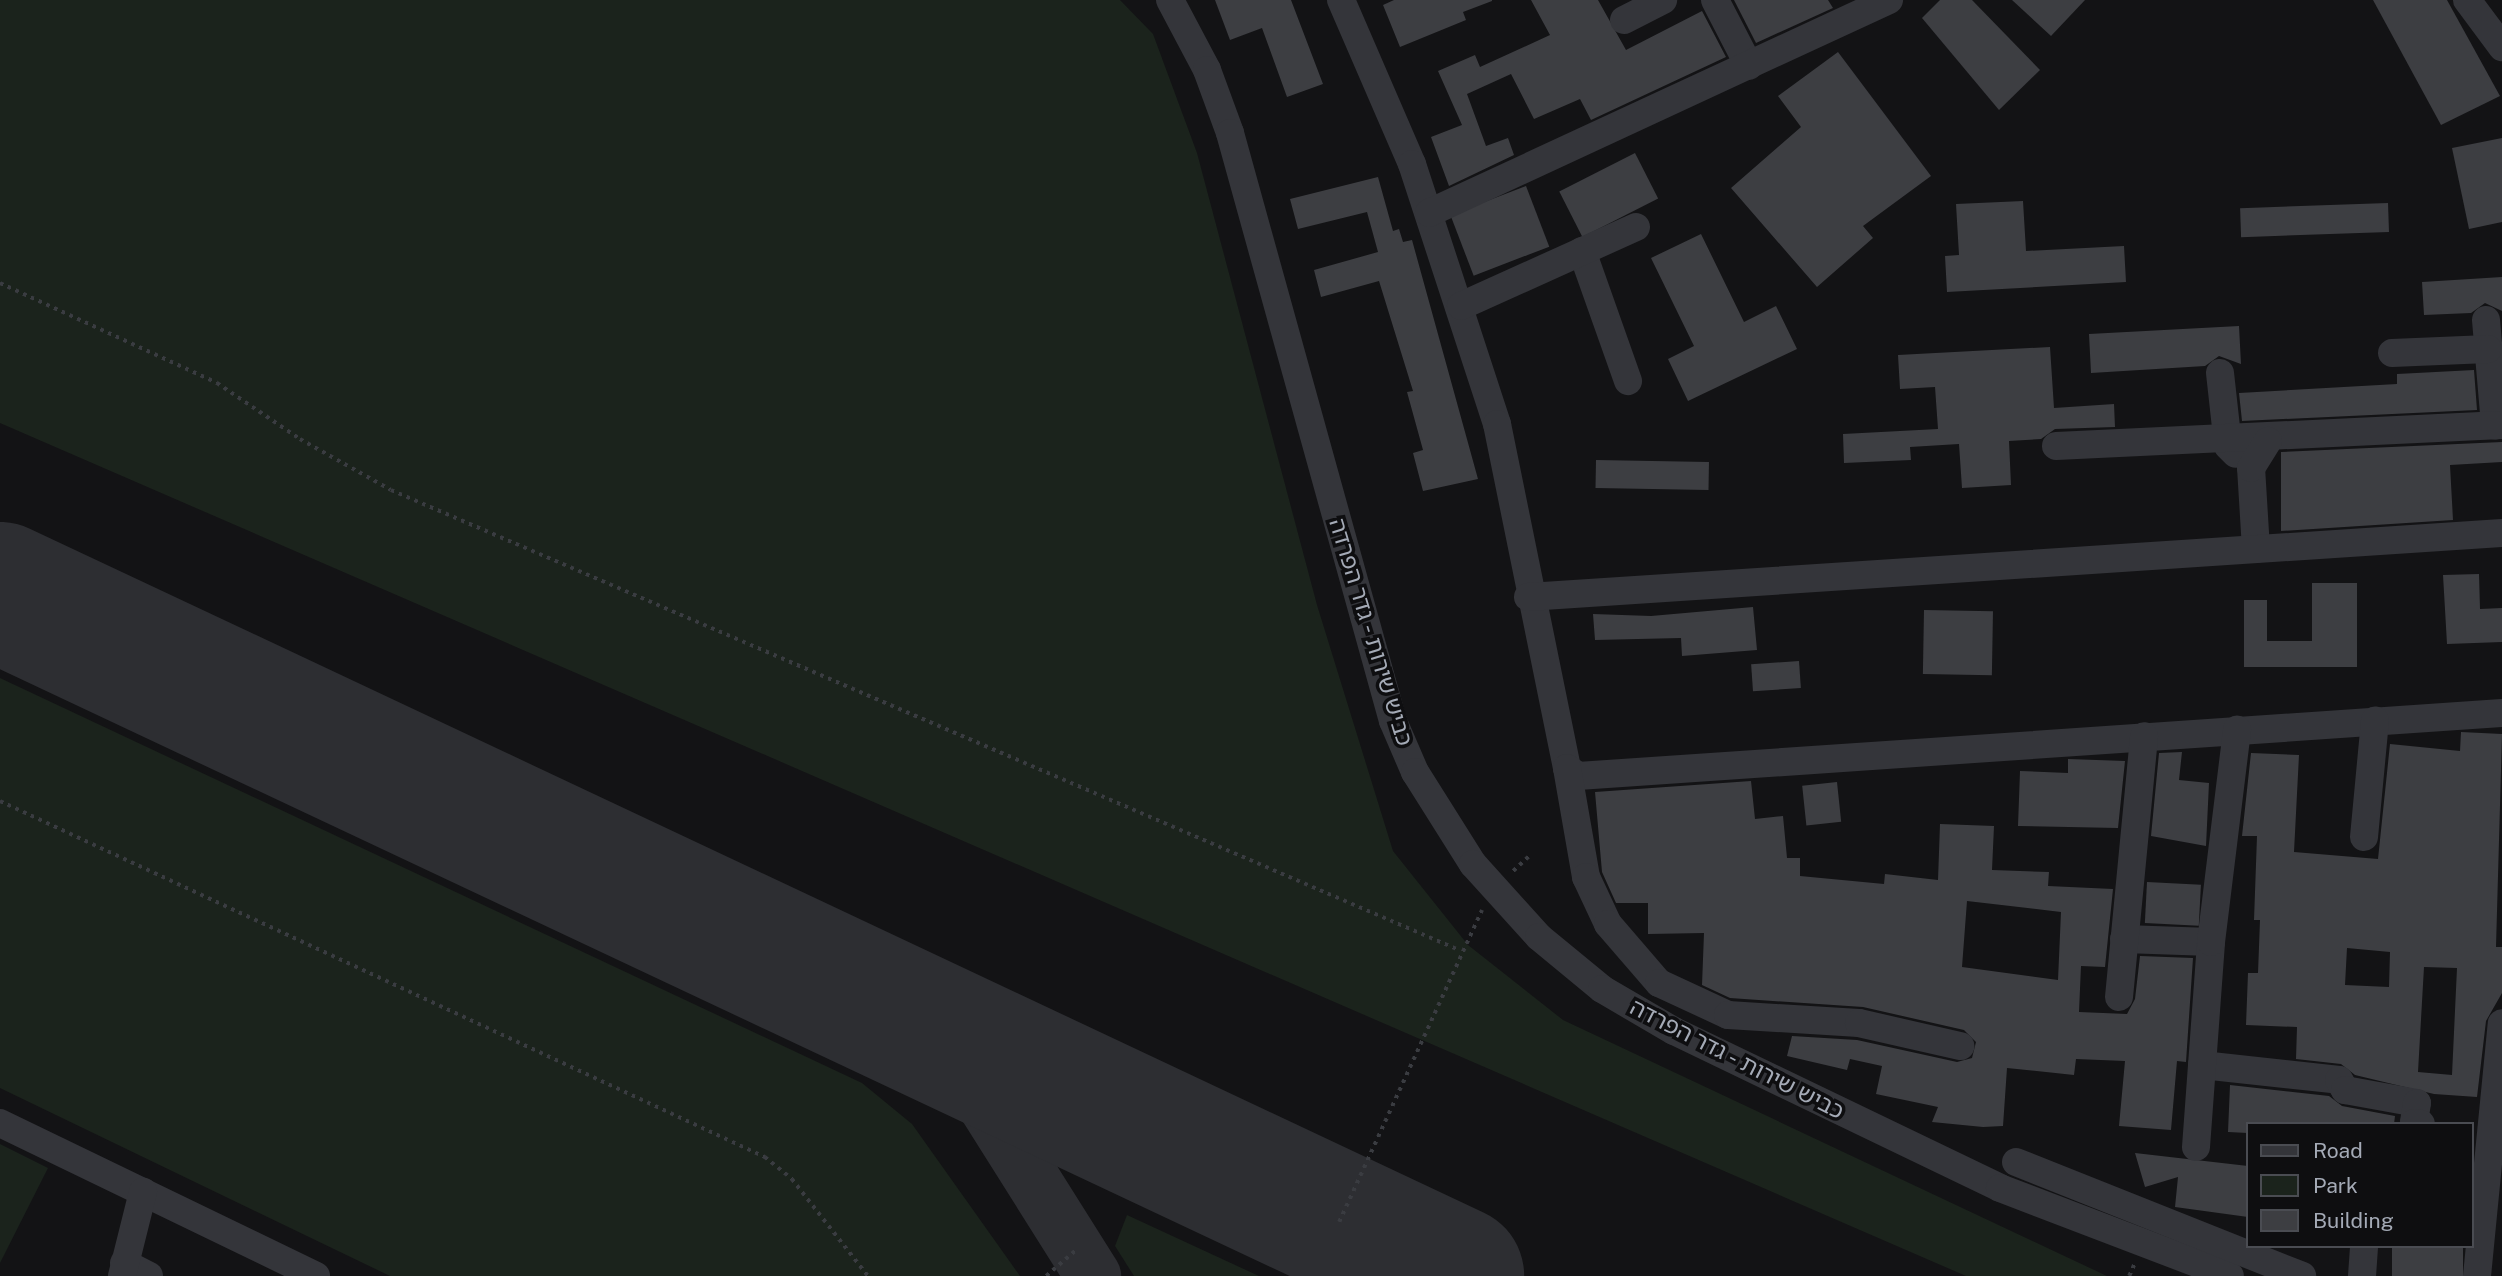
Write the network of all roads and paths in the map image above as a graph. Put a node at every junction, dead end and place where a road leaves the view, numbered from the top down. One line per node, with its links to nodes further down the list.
1 (1170, 0): 36 (street, כביש שירות - גדר הפרדה)
2 (1342, 0): 10 (street)
3 (1663, 0): 7 (street)
4 (1715, 0): 9 (street)
5 (2467, 0): 8 (street)
6 (1871, 4): 9 (street)
7 (1624, 20)
8 (2501, 42)
9 (1749, 66): 10 (street)
10 (1429, 213): 14 (street)
11 (1636, 227): 12 (street)
12 (1582, 251): 14 (street); 19 (street)
13 (0, 283): 39 (path)
14 (1461, 306): 27 (street)
15 (2486, 320): 16 (street)
16 (2488, 349): 17 (street); 20 (street)
17 (2392, 353)
18 (2220, 373): 21 (street)
19 (1628, 381)
20 (2499, 426): 22 (street)
21 (2227, 439): 22 (street); 23 (street); 24 (street)
22 (2268, 441): 24 (street)
23 (2056, 446)
24 (2251, 467): 26 (street)
25 (2502, 533): 26 (street)
26 (2256, 548): 27 (street)
27 (1528, 597): 32 (street)
28 (2502, 713): 29 (street)
29 (2375, 721): 30 (street); 34 (street)
30 (2237, 730): 31 (street); 38 (street)
31 (2144, 736): 32 (street); 37 (street)
32 (1567, 768): 42 (street)
33 (0, 802): 58 (path)
34 (2364, 837)
35 (1529, 856): 36 (path)
36 (1494, 889): 39 (path); 60 (street, כביש שירות - גדר הפרדה)
37 (2124, 939): 38 (street); 40 (street)
38 (2211, 942): 43 (street)
39 (1459, 950): 50 (path)
40 (2119, 997)
41 (2502, 1023): 46 (street)
42 (1960, 1046)
43 (2202, 1065): 44 (street); 47 (street)
44 (2414, 1122)
45 (0, 1123): 49 (street)
46 (2481, 1132): 51 (street)
47 (2196, 1147)
48 (2017, 1162): 61 (street)
49 (142, 1192): 54 (street); 55 (street)
50 (1339, 1222)
51 (2476, 1224): 63 (street)
52 (2364, 1248): 62 (street)
53 (1076, 1250): 59 (path)
54 (268, 1264): 57 (street)
55 (123, 1270): 56 (street)
56 (149, 1276)
57 (317, 1276)
58 (868, 1276)
59 (1046, 1276)
60 (2230, 1276)
61 (2302, 1276)
62 (2362, 1276)
63 (2477, 1276)

